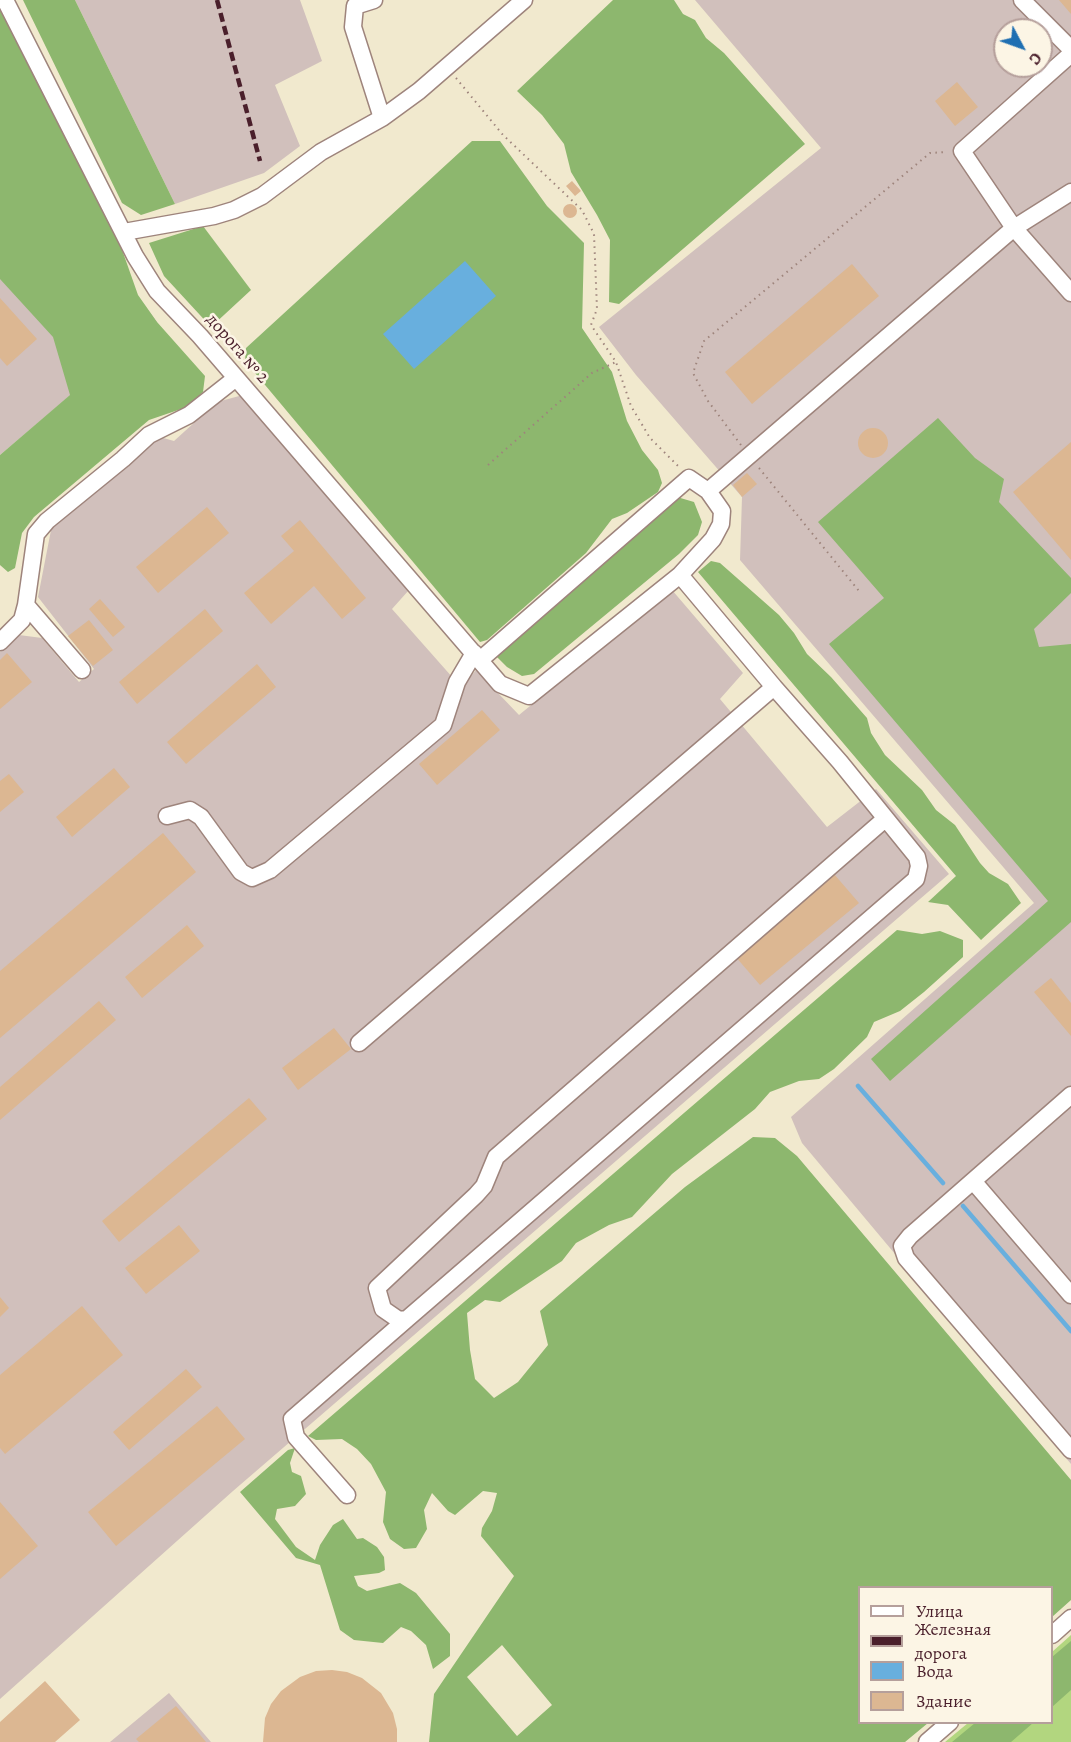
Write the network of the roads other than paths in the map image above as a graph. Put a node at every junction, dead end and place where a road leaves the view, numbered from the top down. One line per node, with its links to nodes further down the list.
1 (4, 0): 9 (street, дорога № 2)
2 (374, 0): 6 (street)
3 (524, 0): 6 (street)
4 (1023, 0): 5 (street)
5 (1071, 51): 8 (street)
6 (382, 118): 9 (street)
7 (1071, 192): 8 (street)
8 (1014, 228): 10 (street); 12 (street)
9 (124, 232): 11 (street, дорога № 2)
10 (1071, 293)
11 (236, 378): 14 (street); 16 (street, дорога № 2)
12 (708, 491): 13 (street); 16 (street)
13 (680, 575): 16 (street, дорога № 2); 18 (street)
14 (26, 605): 15 (street); 17 (street)
15 (0, 642)
16 (477, 656): 19 (street)
17 (82, 670)
18 (774, 687): 20 (street); 21 (street)
19 (167, 816)
20 (885, 819): 25 (street); 25 (street)
21 (359, 1043)
22 (1071, 1095): 23 (street)
23 (973, 1181): 24 (street); 26 (street)
24 (1071, 1295)
25 (407, 1319): 27 (street)
26 (1071, 1450)
27 (347, 1495)
28 (1071, 1618): 29 (street)
29 (1053, 1634)
30 (948, 1724): 31 (street)
31 (927, 1742)

